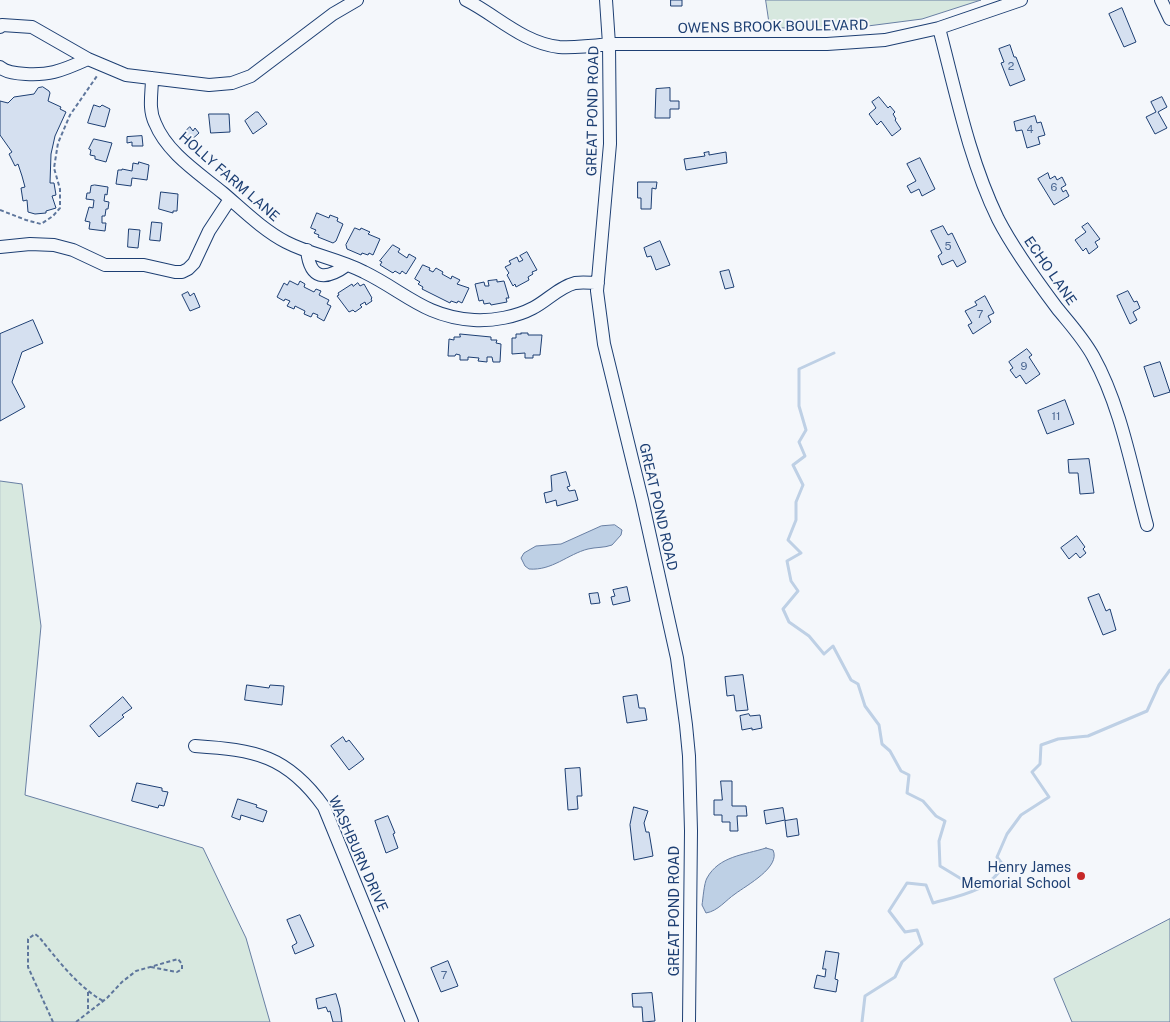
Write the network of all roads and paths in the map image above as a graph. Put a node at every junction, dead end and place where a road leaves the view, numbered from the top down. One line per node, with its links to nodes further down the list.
1 (356, 0): 13 (street)
2 (466, 0): 9 (street, OWENS BROOK BOULEVARD)
3 (606, 0): 9 (street, GREAT POND ROAD)
4 (1021, 0): 8 (street, OWENS BROOK BOULEVARD)
5 (1161, 0): 6 (street)
6 (1170, 19)
7 (0, 27): 10 (street)
8 (939, 28): 9 (street, OWENS BROOK BOULEVARD); 20 (street, ECHO LANE)
9 (609, 44): 19 (street, GREAT POND ROAD)
10 (88, 59): 11 (street); 12 (street)
11 (104, 66): 13 (street); 15 (path)
12 (0, 67)
13 (152, 78): 14 (street, HOLLY FARM LANE)
14 (230, 199): 16 (street); 17 (street, HOLLY FARM LANE)
15 (0, 210)
16 (0, 247)
17 (307, 250): 18 (street, HOLLY FARM LANE); 18 (street)
18 (347, 265): 19 (street, HOLLY FARM LANE)
19 (598, 283): 29 (street, GREAT POND ROAD)
20 (1147, 525)
21 (195, 746): 28 (street, WASHBURN DRIVE)
22 (152, 967): 22 (path); 24 (path)
23 (88, 991): 24 (path); 25 (path); 26 (path)
24 (103, 1001): 25 (path)
25 (88, 1012): 27 (path)
26 (53, 1022)
27 (76, 1022)
28 (412, 1022)
29 (689, 1022)

